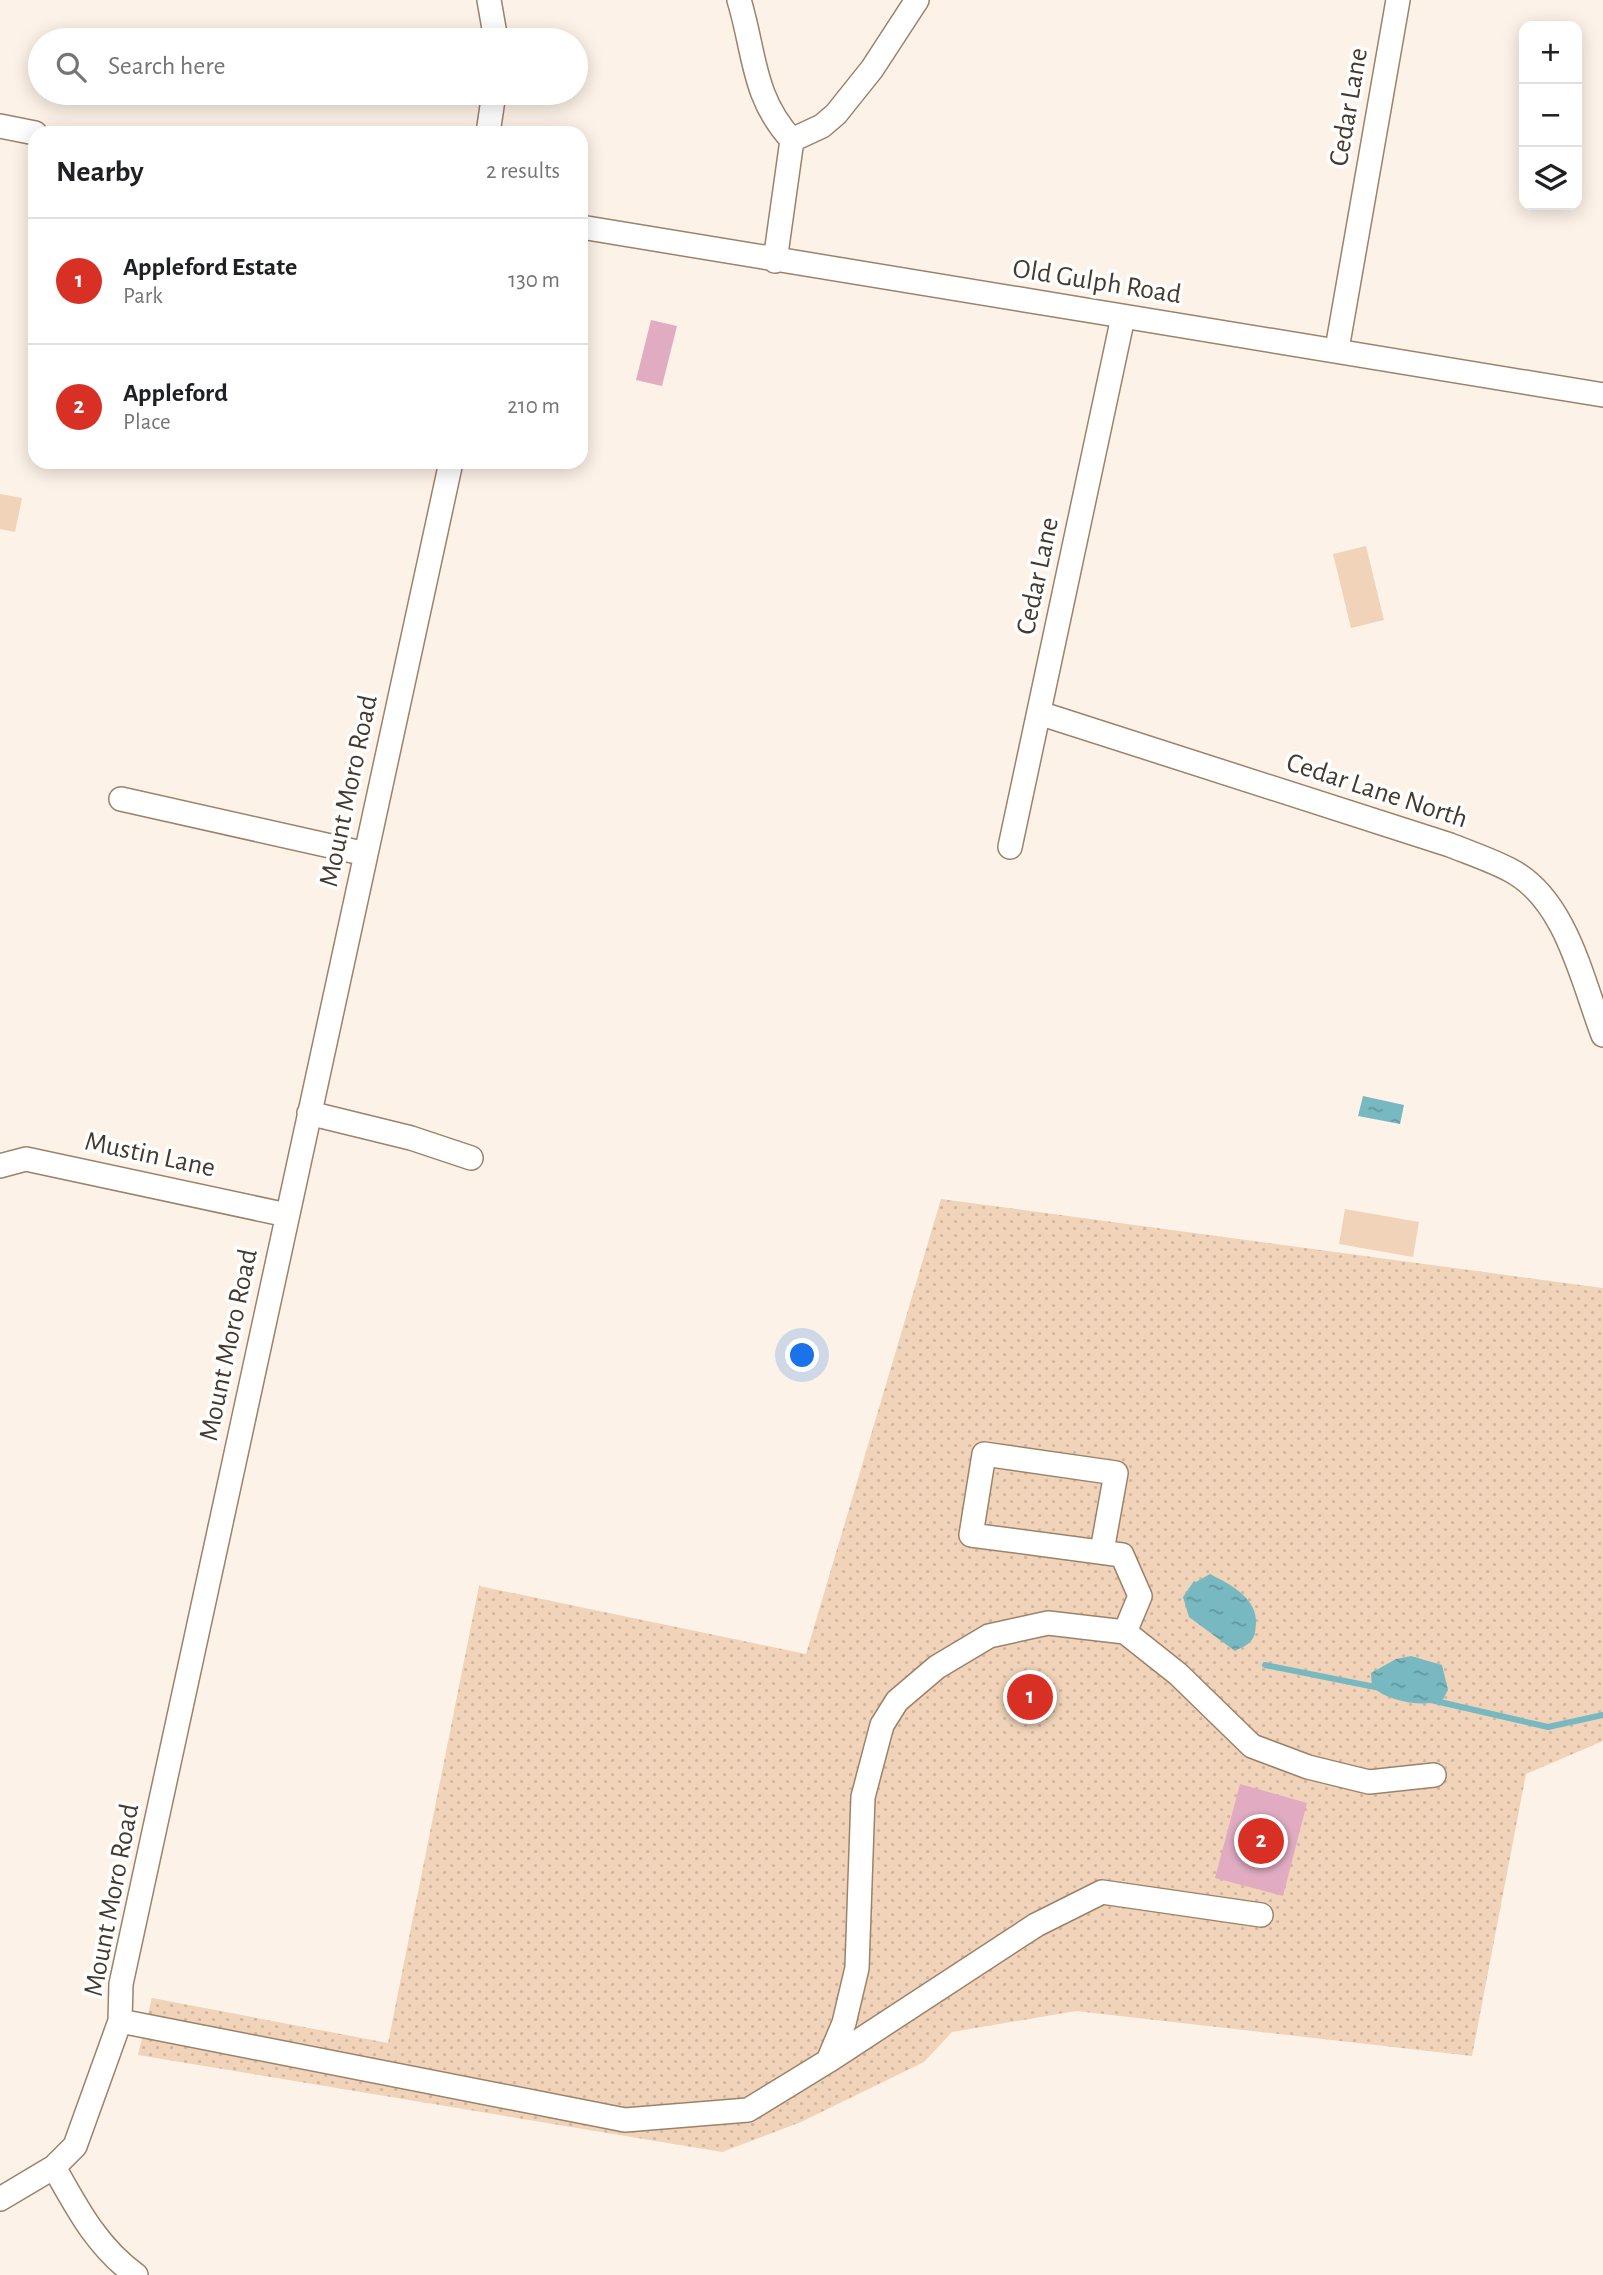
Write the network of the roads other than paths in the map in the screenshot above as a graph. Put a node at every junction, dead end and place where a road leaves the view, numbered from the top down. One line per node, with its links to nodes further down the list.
1 (489, 0): 5 (street)
2 (739, 0): 10 (street)
3 (917, 0): 10 (street)
4 (1398, 0): 14 (street, Cedar Lane)
5 (494, 28)
6 (492, 105): 8 (street)
7 (0, 126): 9 (street)
8 (489, 126)
9 (28, 132)
10 (792, 140): 12 (street)
11 (588, 228): 12 (street, Old Gulph Road)
12 (775, 261): 13 (street, Old Gulph Road)
13 (1123, 317): 14 (street, Old Gulph Road); 17 (street, Cedar Lane)
14 (1337, 349): 15 (street, Old Gulph Road)
15 (1603, 395)
16 (449, 469): 20 (street, Mount Moro Road)
17 (1039, 713): 19 (street, Cedar Lane); 21 (street, Cedar Lane North)
18 (121, 799): 20 (street)
19 (1010, 847)
20 (366, 854): 22 (street, Mount Moro Road)
21 (1603, 1034)
22 (309, 1113): 23 (street); 25 (street, Mount Moro Road)
23 (471, 1158)
24 (0, 1166): 25 (street, Mustin Lane)
25 (287, 1215): 30 (street, Mount Moro Road)
26 (1102, 1551): 26 (street); 27 (street)
27 (1125, 1632): 28 (street); 31 (street)
28 (1434, 1775)
29 (1261, 1915): 31 (street)
30 (120, 2021): 31 (street); 32 (street, Mount Moro Road)
31 (828, 2062)
32 (54, 2167): 33 (street, Mount Moro Road); 34 (street)
33 (0, 2199)
34 (136, 2275)

